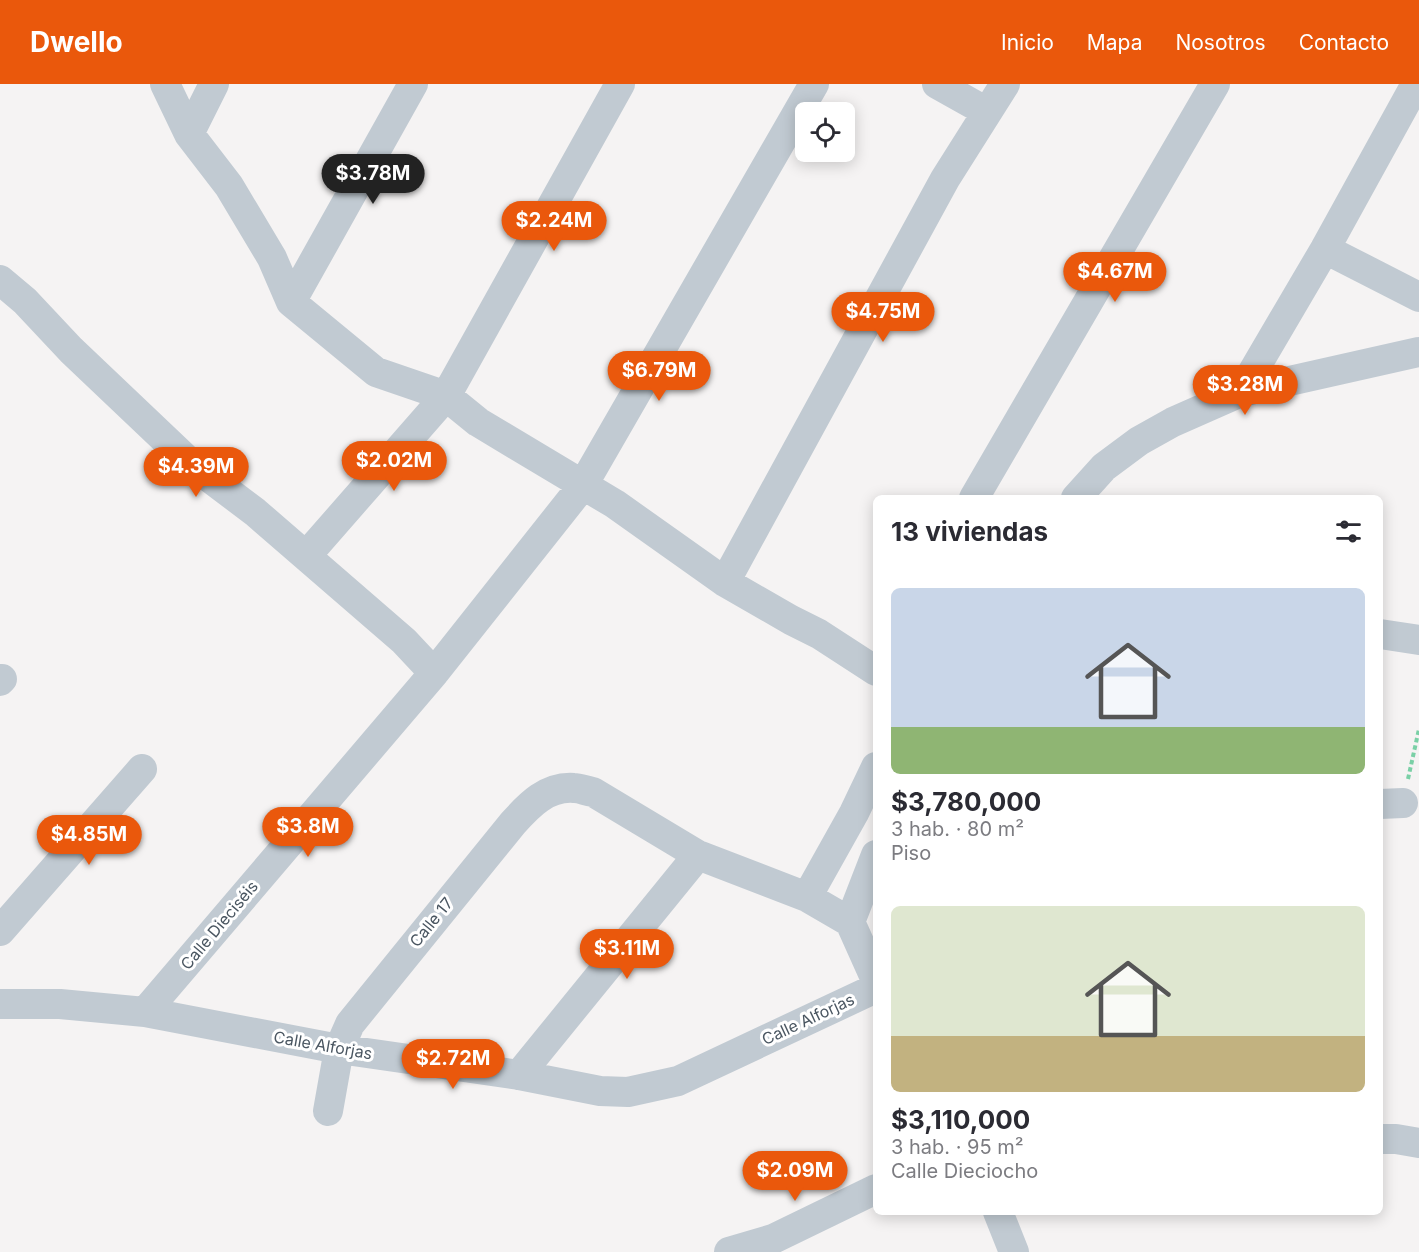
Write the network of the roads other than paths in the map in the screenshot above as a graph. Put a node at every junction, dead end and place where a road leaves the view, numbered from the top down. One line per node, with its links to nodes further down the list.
1 (165, 84): 11 (street)
2 (214, 84): 11 (street)
3 (413, 84): 15 (street)
4 (620, 84): 18 (street)
5 (814, 84): 19 (street, Calle Dieciséis)
6 (937, 84): 10 (street)
7 (1005, 84): 10 (street)
8 (1215, 84): 20 (street)
9 (1416, 84): 12 (street)
10 (987, 112): 23 (street)
11 (189, 134): 15 (street)
12 (1325, 249): 14 (street); 17 (street)
13 (0, 280): 22 (street)
14 (1419, 297)
15 (291, 302): 18 (street)
16 (1419, 352): 17 (street)
17 (1241, 392): 21 (street)
18 (446, 396): 19 (street); 22 (street)
19 (583, 485): 23 (street); 27 (street, Calle Dieciséis)
20 (976, 495)
21 (1079, 495)
22 (306, 556): 27 (street)
23 (725, 582): 26 (street)
24 (1383, 634): 25 (street)
25 (1419, 640)
26 (873, 669)
27 (434, 673): 38 (street, Calle Dieciséis)
28 (142, 770): 34 (street)
29 (873, 774): 32 (street)
30 (698, 855): 32 (street); 39 (street, Calle 17); 40 (street)
31 (873, 863): 33 (street)
32 (807, 897): 33 (street)
33 (850, 922): 35 (street)
34 (0, 931)
35 (873, 973)
36 (873, 989): 40 (street, Calle Alforjas)
37 (0, 1004): 38 (street, Calle Alforjas)
38 (145, 1012): 39 (street, Calle Alforjas)
39 (339, 1048): 40 (street, Calle Alforjas); 41 (street, Calle 17)
40 (519, 1075)
41 (328, 1111)
42 (1383, 1139): 43 (street)
43 (1419, 1143)
44 (873, 1190): 46 (street)
45 (999, 1215): 47 (street)
46 (729, 1252)
47 (1014, 1252)

